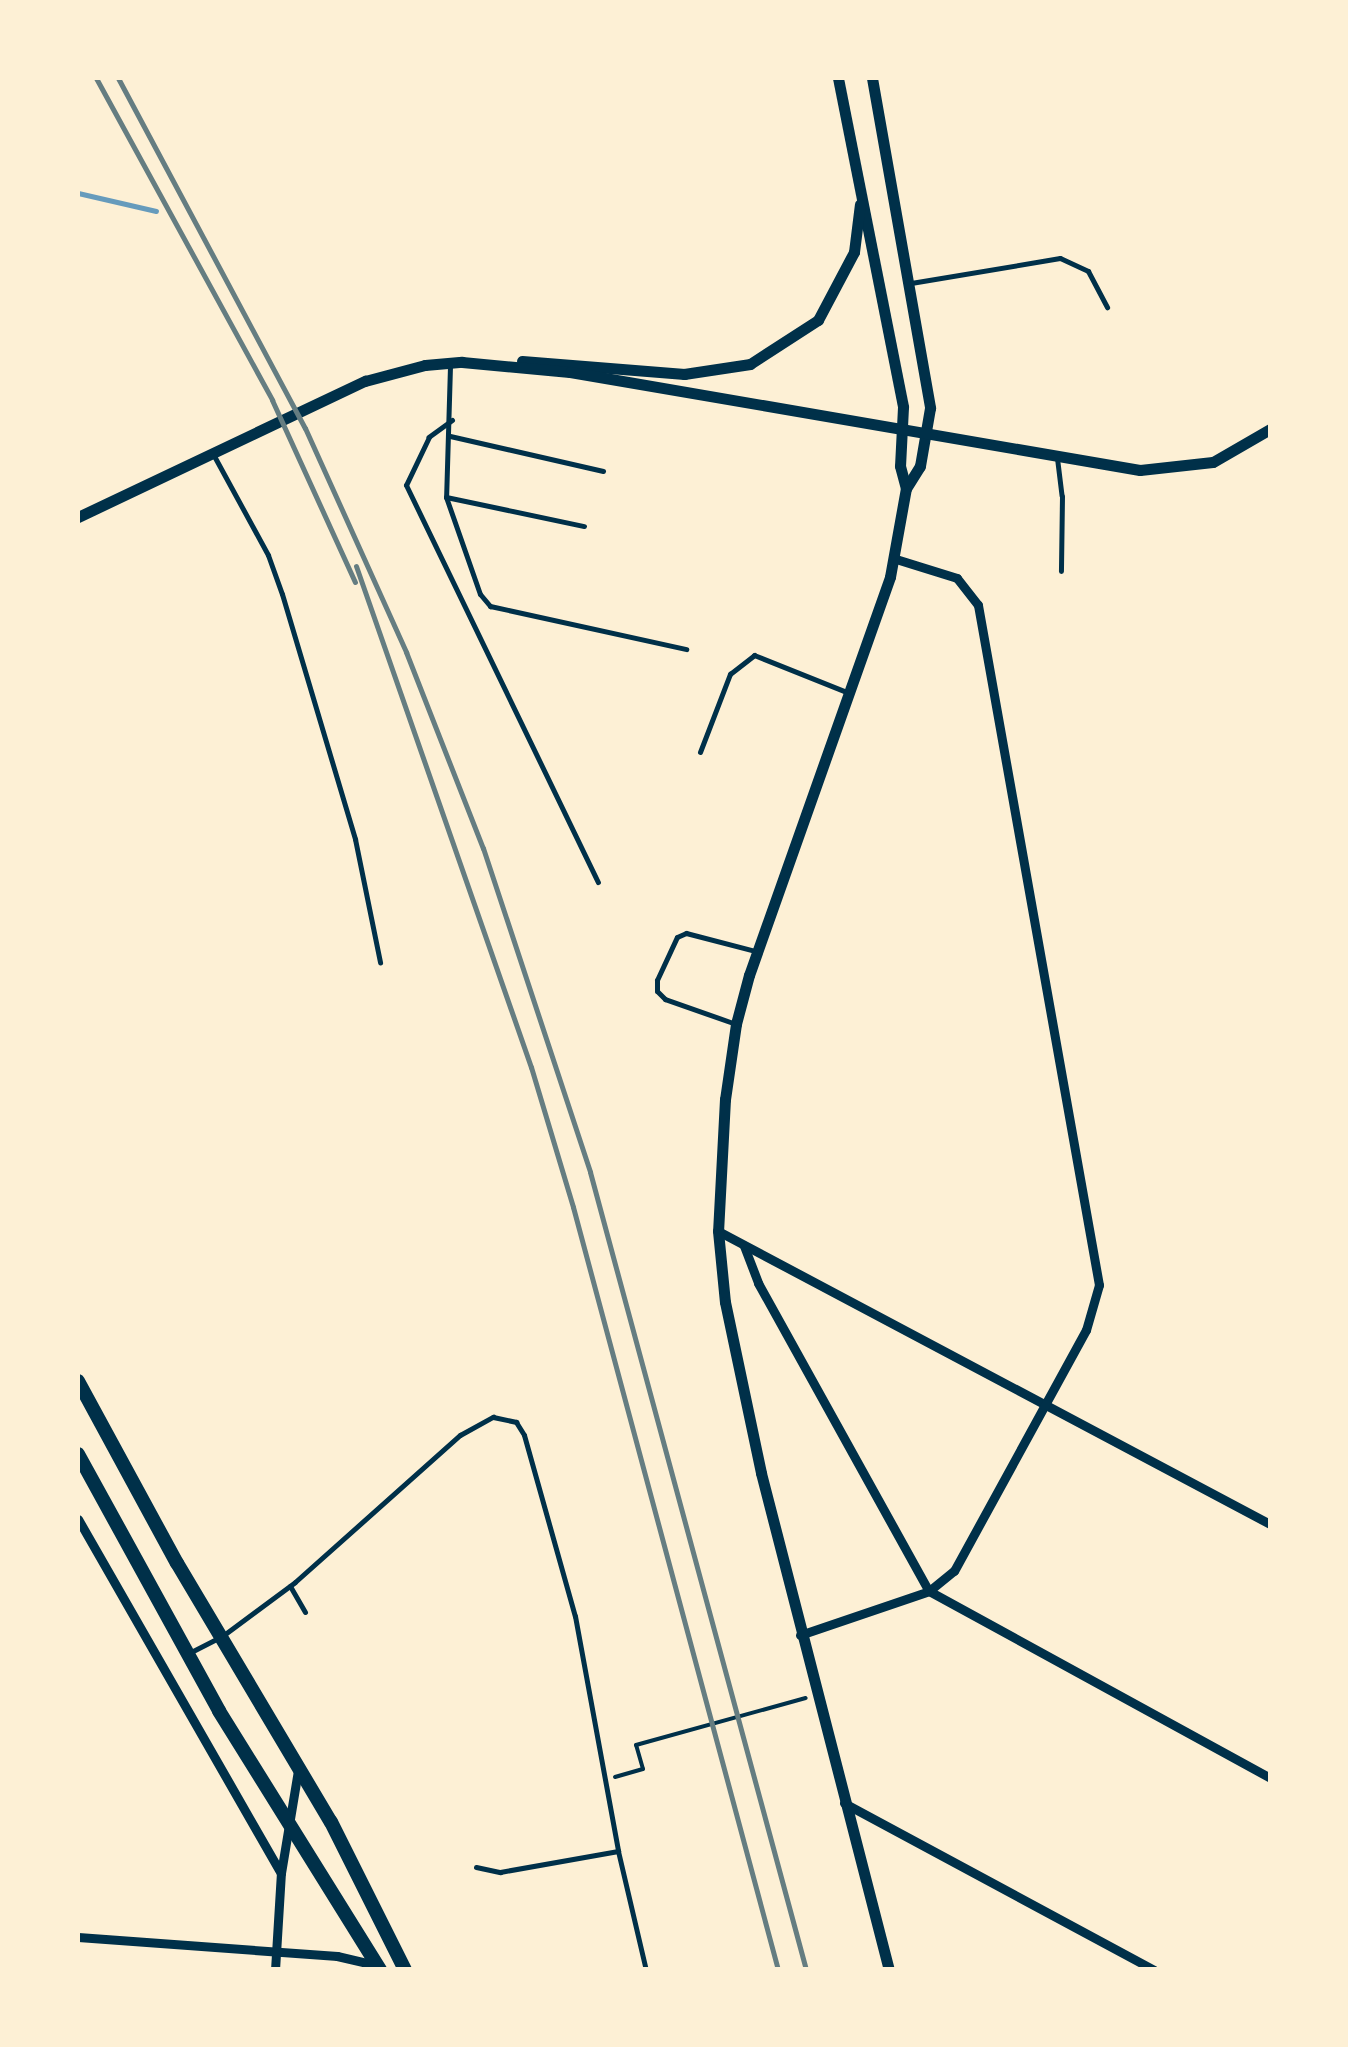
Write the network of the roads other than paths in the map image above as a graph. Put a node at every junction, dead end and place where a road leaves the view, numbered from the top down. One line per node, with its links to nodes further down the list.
1 (838, 78): 3 (street)
2 (872, 78): 4 (street)
3 (859, 168): 6 (street); 9 (street)
4 (908, 284): 5 (lane); 11 (street)
5 (1107, 307)
6 (456, 362): 7 (lane); 9 (street); 12 (street)
7 (452, 420): 10 (lane); 24 (lane)
8 (1270, 429): 13 (street)
9 (904, 433): 11 (street); 15 (street)
10 (450, 436): 14 (lane); 16 (lane)
11 (926, 437): 13 (street); 15 (street)
12 (212, 454): 17 (street); 26 (lane)
13 (1057, 458): 20 (lane)
14 (604, 471)
15 (906, 488): 19 (street)
16 (446, 497): 18 (lane); 21 (lane)
17 (78, 517)
18 (584, 526)
19 (896, 559): 22 (street); 31 (street)
20 (1061, 570)
21 (686, 648)
22 (850, 693): 23 (lane); 25 (street)
23 (700, 752)
24 (598, 882)
25 (757, 951): 27 (street); 27 (lane)
26 (380, 962)
27 (736, 1024): 28 (street)
28 (718, 1231): 29 (street); 38 (street)
29 (744, 1246): 31 (street); 36 (street)
30 (78, 1381): 39 (main road)
31 (1047, 1402): 34 (street); 36 (street)
32 (78, 1454): 40 (main road)
33 (78, 1520): 47 (street)
34 (1270, 1524)
35 (290, 1586): 37 (lane); 39 (lane); 45 (lane)
36 (929, 1590): 38 (street); 42 (street)
37 (306, 1612)
38 (800, 1635): 43 (street)
39 (221, 1638): 40 (lane); 41 (main road)
40 (187, 1654): 44 (main road)
41 (299, 1767): 44 (street); 52 (main road)
42 (1270, 1778)
43 (844, 1803): 54 (street); 55 (street)
44 (288, 1825): 47 (street); 50 (main road)
45 (618, 1851): 46 (lane); 53 (lane)
46 (476, 1867)
47 (280, 1873): 49 (street)
48 (78, 1937): 49 (street)
49 (276, 1950): 50 (street); 51 (street)
50 (378, 1967)
51 (274, 1970)
52 (404, 1970)
53 (646, 1970)
54 (889, 1970)
55 (1154, 1970)

